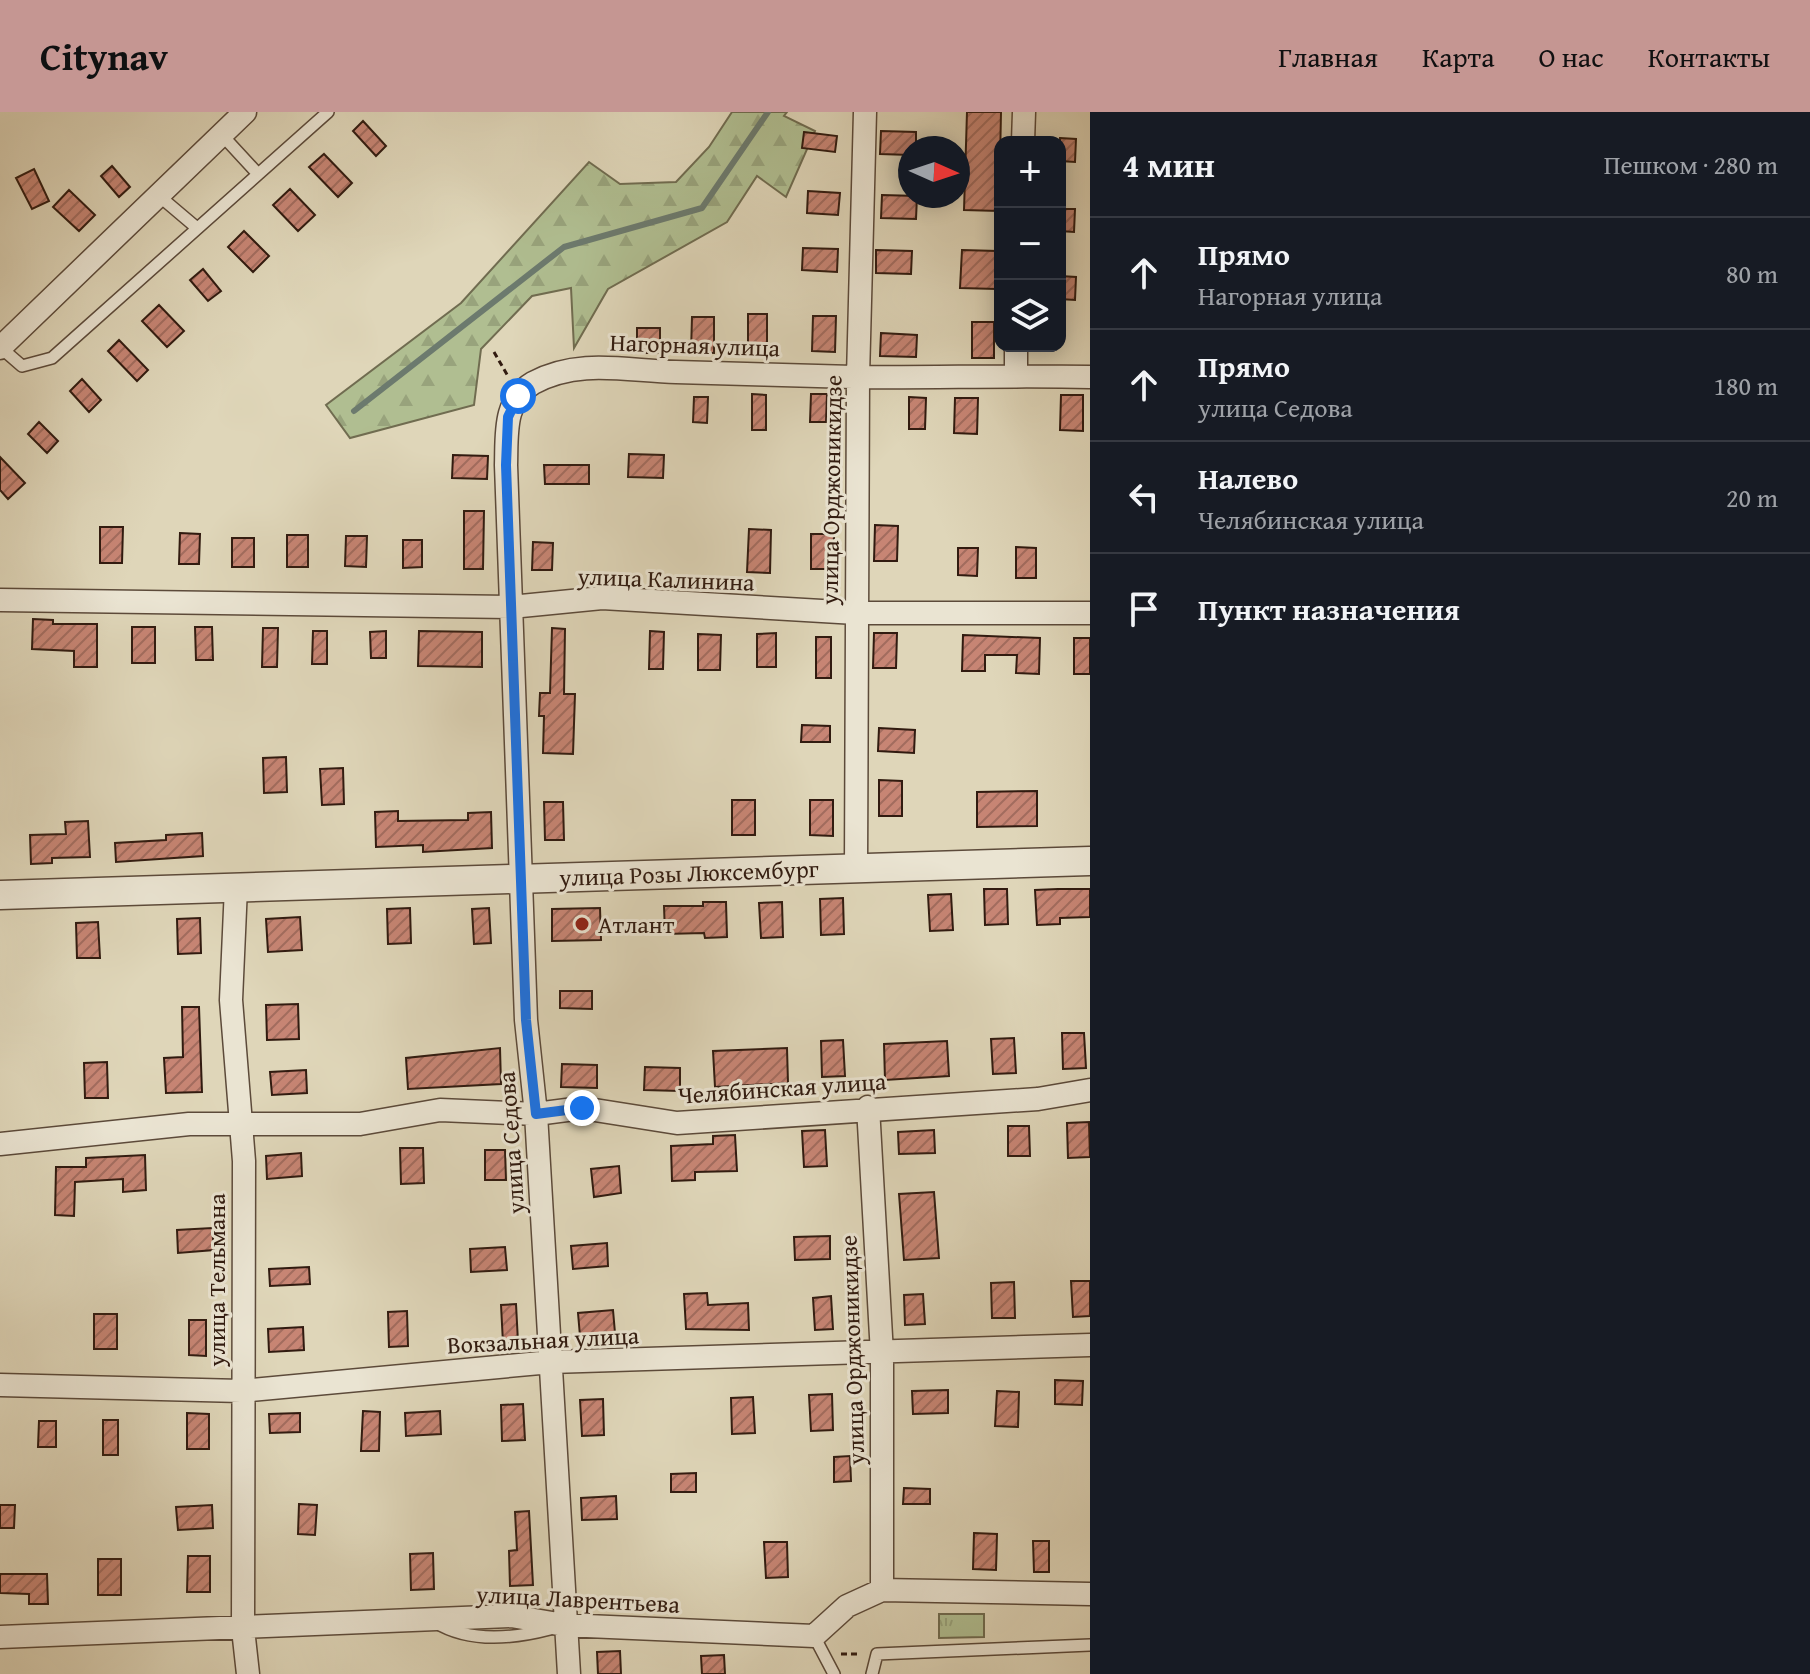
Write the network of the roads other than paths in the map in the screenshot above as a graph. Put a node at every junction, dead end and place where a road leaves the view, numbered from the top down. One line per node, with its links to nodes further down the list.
1 (245, 112): 5 (street)
2 (328, 112): 7 (lane)
3 (865, 112): 13 (street, улица Орджоникидзе)
4 (1024, 112): 6 (street)
5 (222, 135): 7 (lane); 8 (street)
6 (1023, 136)
7 (258, 174): 9 (lane)
8 (158, 195): 9 (lane); 10 (street)
9 (197, 228): 10 (lane)
10 (0, 347)
11 (1016, 352): 12 (street)
12 (1016, 375): 13 (street, Нагорная улица); 14 (street, Нагорная улица)
13 (858, 377): 16 (street, Нагорная улица); 17 (street, улица Орджоникидзе)
14 (1090, 377)
15 (0, 600): 16 (street, улица Калинина)
16 (511, 607): 17 (street, улица Калинина); 21 (street, улица Седова)
17 (856, 613): 18 (street, улица Калинина); 20 (street, улица Орджоникидзе)
18 (1090, 613)
19 (1090, 861): 20 (street, улица Розы Люксембург)
20 (856, 868): 21 (street, улица Розы Люксембург)
21 (523, 878): 22 (street, улица Розы Люксембург); 26 (street, улица Седова)
22 (236, 887): 23 (street, улица Розы Люксембург); 27 (street, улица Тельмана)
23 (0, 895)
24 (1090, 1090): 25 (street, Челябинская улица)
25 (868, 1107): 26 (street, Челябинская улица); 30 (street, улица Орджоникидзе)
26 (536, 1114): 27 (street, Челябинская улица); 31 (street, улица Седова)
27 (241, 1125): 28 (street, Челябинская улица); 33 (street, улица Тельмана)
28 (0, 1144)
29 (1090, 1345): 30 (street, Вокзальная улица)
30 (882, 1354): 31 (street, Вокзальная улица); 34 (street, улица Орджоникидзе)
31 (551, 1362): 33 (street, Вокзальная улица); 36 (street, улица Седова)
32 (0, 1385): 33 (street, Вокзальная улица)
33 (241, 1391): 37 (street, улица Тельмана)
34 (882, 1590): 35 (street); 38 (street)
35 (1090, 1594)
36 (564, 1625): 37 (street, улица Лаврентьева); 38 (street, улица Лаврентьева); 42 (street, улица Седова)
37 (243, 1629): 39 (street, улица Лаврентьева); 41 (street, улица Тельмана)
38 (814, 1636): 43 (lane)
39 (0, 1637)
40 (1090, 1645): 44 (lane)
41 (248, 1674)
42 (569, 1674)
43 (834, 1674)
44 (872, 1674)

